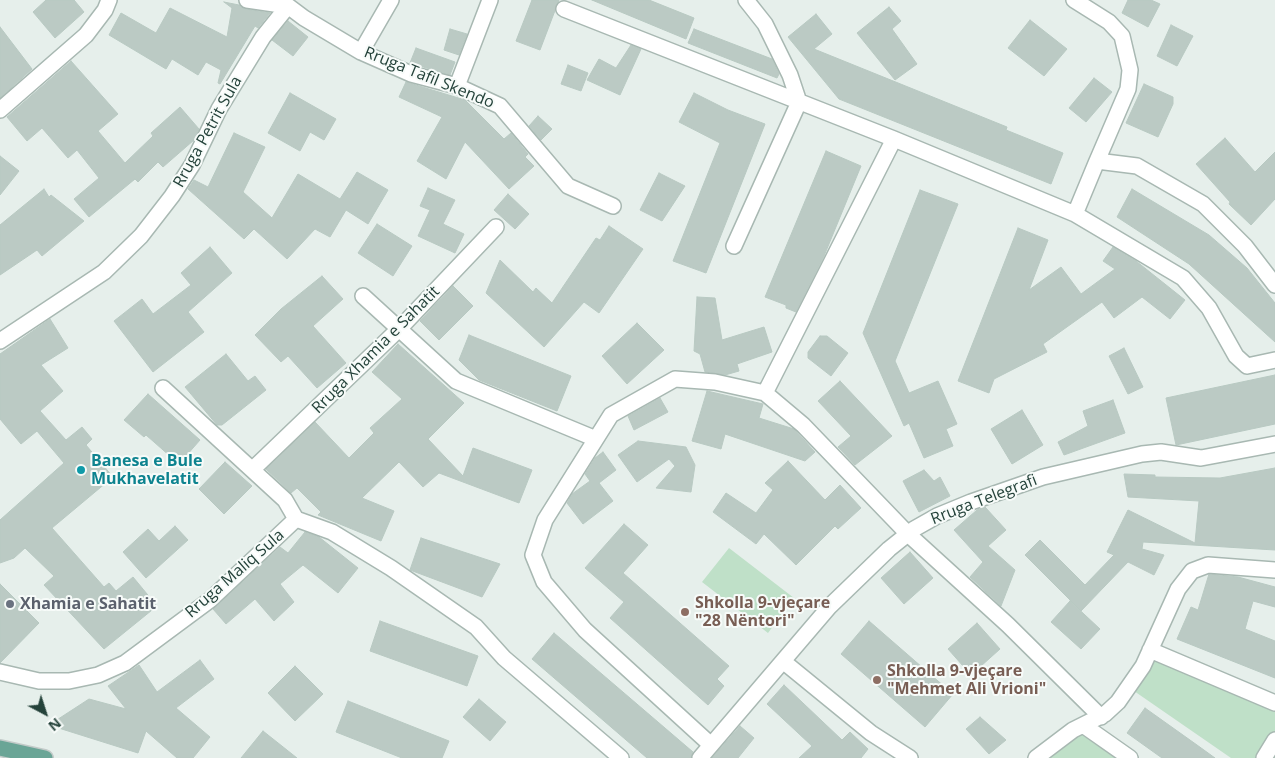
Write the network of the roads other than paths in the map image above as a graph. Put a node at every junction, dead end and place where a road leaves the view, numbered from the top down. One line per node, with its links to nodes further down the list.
1 (109, 0): 12 (street)
2 (247, 0): 7 (street, Rruga Tafil Skendo)
3 (391, 0): 9 (street)
4 (490, 0): 10 (street)
5 (746, 0): 11 (street)
6 (1074, 0): 14 (street)
7 (288, 6): 9 (street, Rruga Tafil Skendo); 22 (street, Rruga Petrit Sula)
8 (564, 9): 11 (street)
9 (361, 52): 10 (street, Rruga Tafil Skendo)
10 (457, 86): 15 (street, Rruga Tafil Skendo)
11 (800, 102): 13 (street); 18 (street)
12 (0, 110)
13 (894, 139): 16 (street); 25 (street)
14 (1097, 161): 16 (street); 19 (street)
15 (613, 206)
16 (1075, 214): 23 (street)
17 (496, 227): 21 (street, Rruga Xhamia e Sahatit)
18 (734, 246)
19 (1275, 285)
20 (363, 296): 21 (street)
21 (400, 328): 26 (street); 28 (street, Rruga Xhamia e Sahatit)
22 (0, 341)
23 (1275, 360)
24 (163, 388): 28 (street, Rruga Maliq Sula)
25 (765, 394): 26 (street); 30 (street)
26 (596, 439): 39 (street)
27 (1275, 444): 30 (street, Rruga Telegrafi)
28 (253, 469): 29 (street, Rruga Maliq Sula)
29 (296, 519): 34 (street, Rruga Maliq Sula); 43 (street)
30 (908, 534): 33 (street, Rruga Telegrafi); 36 (street)
31 (1275, 570): 32 (street)
32 (1150, 650): 35 (street); 36 (street)
33 (784, 662): 39 (street, Rruga Telegrafi); 45 (street)
34 (0, 672)
35 (1275, 703)
36 (1101, 717): 37 (street)
37 (1084, 725): 46 (street); 47 (street)
38 (1275, 740): 48 (street)
39 (711, 745): 44 (street, Rruga Telegrafi)
40 (0, 748): 41 (main road)
41 (15, 755): 42 (main road)
42 (45, 758)
43 (620, 758)
44 (700, 758)
45 (910, 758)
46 (1036, 758)
47 (1130, 758)
48 (1264, 758)

